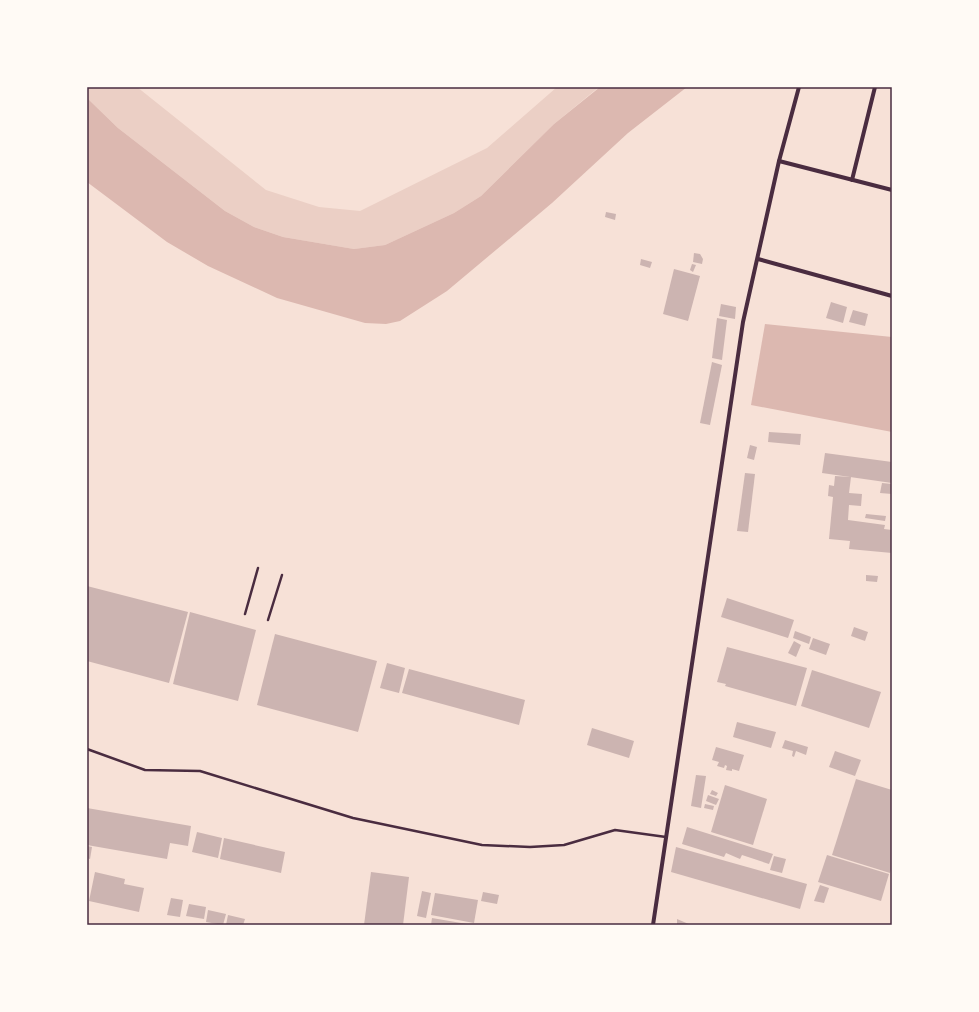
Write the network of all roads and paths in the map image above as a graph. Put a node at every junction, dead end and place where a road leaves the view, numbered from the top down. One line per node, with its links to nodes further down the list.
1 (799, 87): 3 (street)
2 (875, 87): 4 (street)
3 (779, 162): 4 (street); 6 (street)
4 (852, 180): 5 (street)
5 (892, 190)
6 (758, 259): 7 (street); 13 (street)
7 (892, 296)
8 (258, 568): 10 (lane)
9 (282, 575): 11 (lane)
10 (245, 614)
11 (268, 620)
12 (87, 749): 13 (lane)
13 (666, 837): 14 (street)
14 (653, 925)

